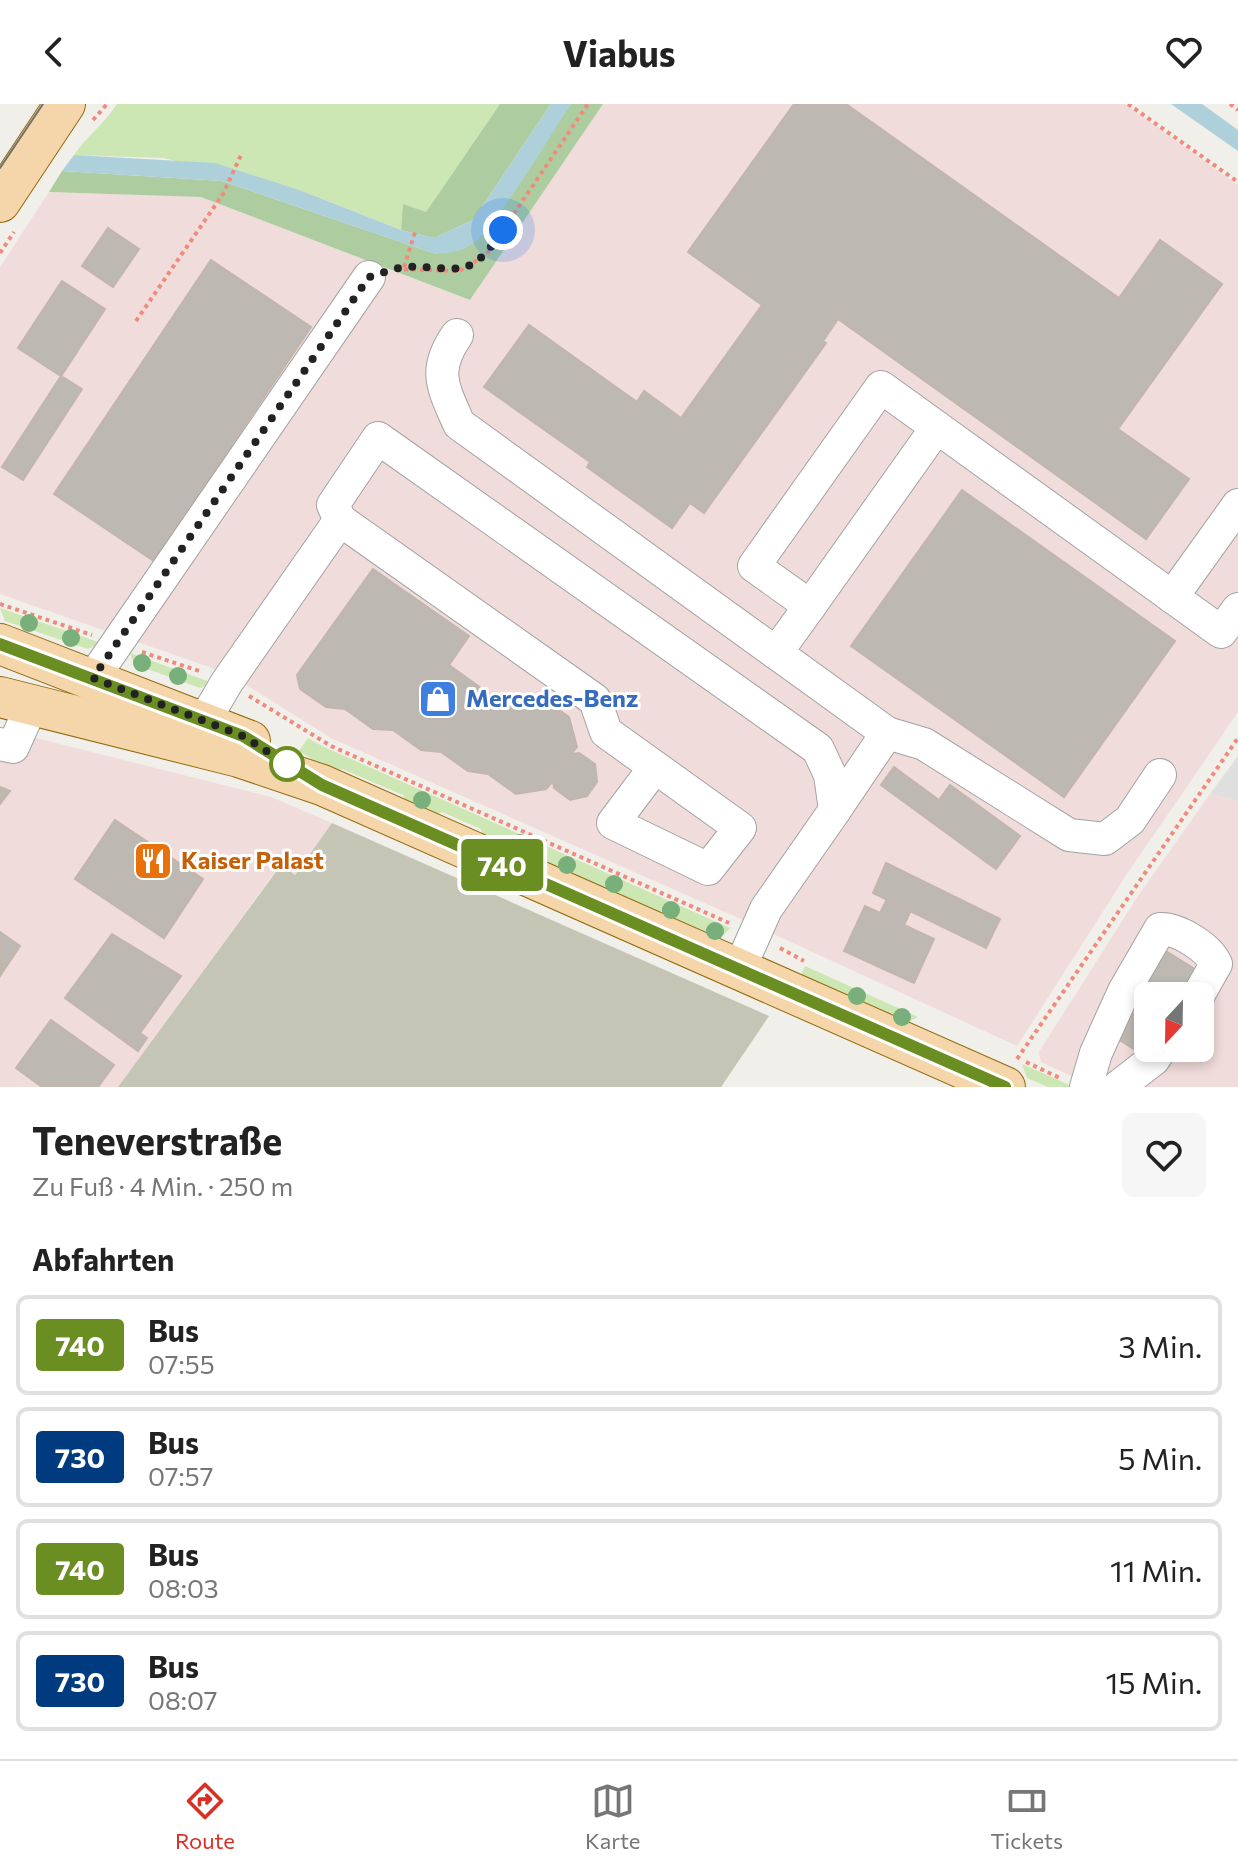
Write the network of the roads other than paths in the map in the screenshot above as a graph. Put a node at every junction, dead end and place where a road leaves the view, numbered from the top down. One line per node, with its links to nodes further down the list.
1 (65, 104): 2 (main road)
2 (0, 202)
3 (369, 277): 13 (lane)
4 (457, 335): 12 (lane)
5 (937, 427): 8 (lane); 9 (lane); 9 (lane)
6 (1238, 505): 8 (lane)
7 (340, 520): 15 (lane); 18 (lane); 21 (lane)
8 (1172, 597): 10 (lane)
9 (810, 606): 12 (lane)
10 (1238, 609)
11 (0, 644): 13 (main road)
12 (776, 653): 16 (lane)
13 (93, 678): 15 (main road)
14 (16, 702): 17 (lane); 20 (main road)
15 (204, 721): 20 (main road)
16 (887, 733): 19 (lane); 21 (lane)
17 (0, 744)
18 (655, 767)
19 (1160, 775)
20 (322, 785): 22 (main road)
21 (835, 810): 22 (lane)
22 (747, 952): 25 (main road)
23 (1208, 982): 26 (lane)
24 (1150, 1062): 27 (lane)
25 (1012, 1073)
26 (1086, 1087)
27 (1118, 1087)

